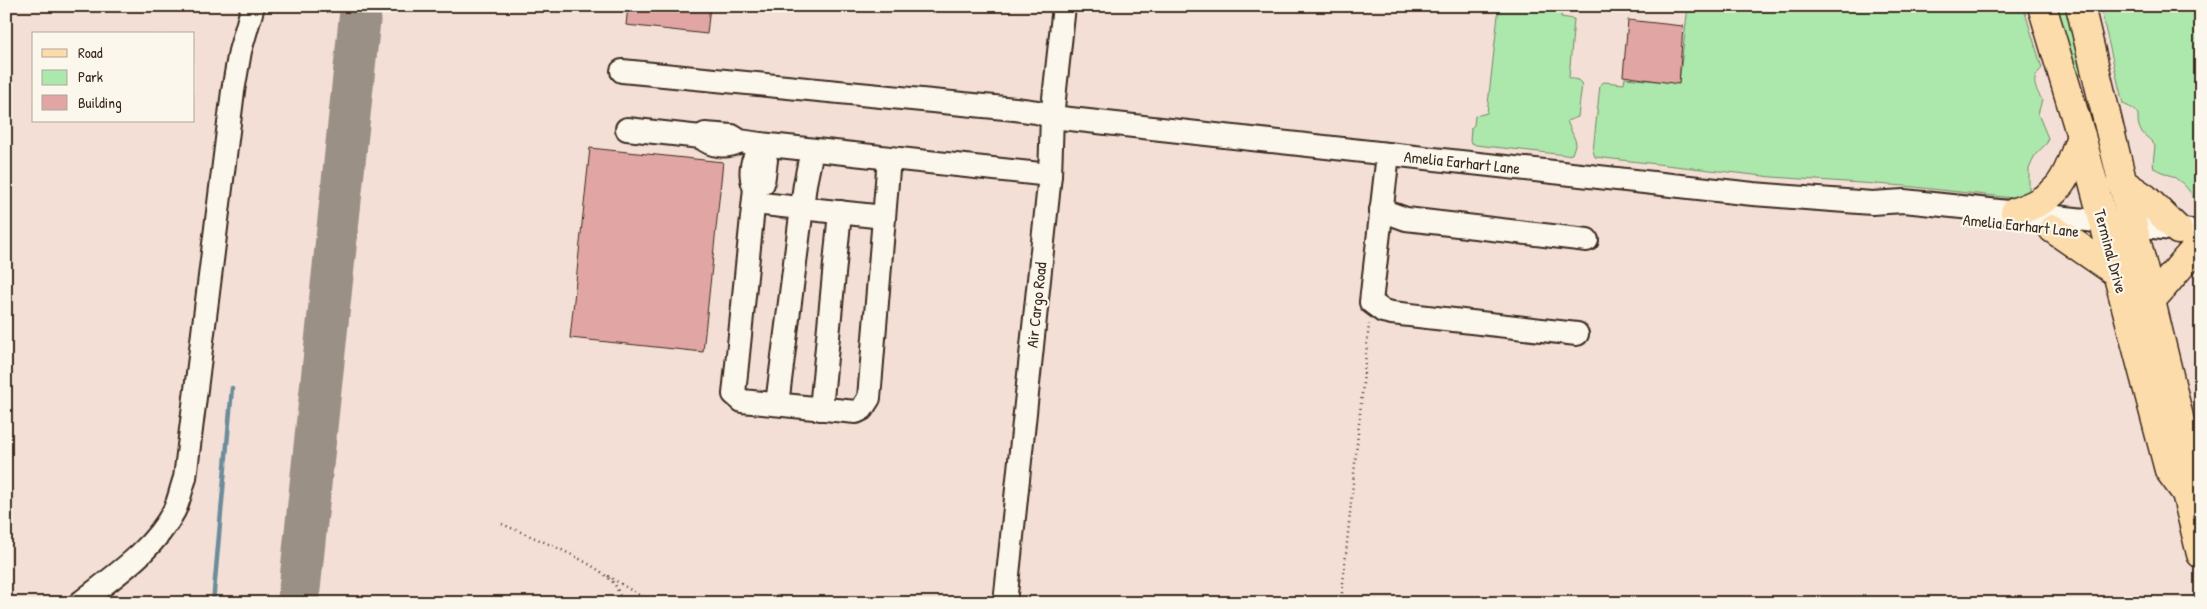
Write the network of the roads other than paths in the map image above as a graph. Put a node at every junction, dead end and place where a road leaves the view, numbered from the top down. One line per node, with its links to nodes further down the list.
1 (253, 6): 34 (street)
2 (1064, 6): 6 (street, Air Cargo Road)
3 (2042, 6): 8 (main road, Terminal Drive)
4 (2080, 6): 14 (main road, Terminal Drive)
5 (622, 71): 6 (street, Amelia Earhart Lane)
6 (1052, 117): 11 (street, Amelia Earhart Lane); 13 (street, Air Cargo Road)
7 (627, 128): 9 (street)
8 (2082, 136): 20 (main road); 23 (main road, Terminal Drive)
9 (753, 146): 10 (street); 15 (street)
10 (812, 150): 12 (street); 17 (street)
11 (1388, 154): 16 (street, Amelia Earhart Lane); 18 (street)
12 (889, 158): 13 (street); 21 (street)
13 (1050, 175): 35 (street, Air Cargo Road)
14 (2122, 182): 23 (main road, Terminal Drive); 24 (main road)
15 (754, 195): 17 (street); 30 (street)
16 (1872, 202): 20 (street, Amelia Earhart Lane); 22 (street, Amelia Earhart Lane)
17 (802, 207): 19 (street); 30 (street)
18 (1382, 210): 25 (street); 29 (street)
19 (840, 212): 21 (street); 31 (street)
20 (2015, 212): 23 (street, Amelia Earhart Lane)
21 (884, 217): 31 (street)
22 (2053, 229): 23 (street, Amelia Earhart Lane); 27 (main road)
23 (2119, 229): 24 (street, Amelia Earhart Lane); 26 (street, Amelia Earhart Lane); 27 (main road, Terminal Drive); 28 (main road, Terminal Drive)
24 (2189, 231)
25 (1587, 240)
26 (2201, 244): 28 (main road)
27 (2117, 273): 32 (main road, Terminal Drive)
28 (2151, 300): 32 (main road, Terminal Drive)
29 (1576, 334)
30 (777, 404): 31 (street)
31 (821, 408)
32 (2186, 493): 33 (main road, Terminal Drive)
33 (2201, 554)
34 (80, 603)
35 (1005, 603)

